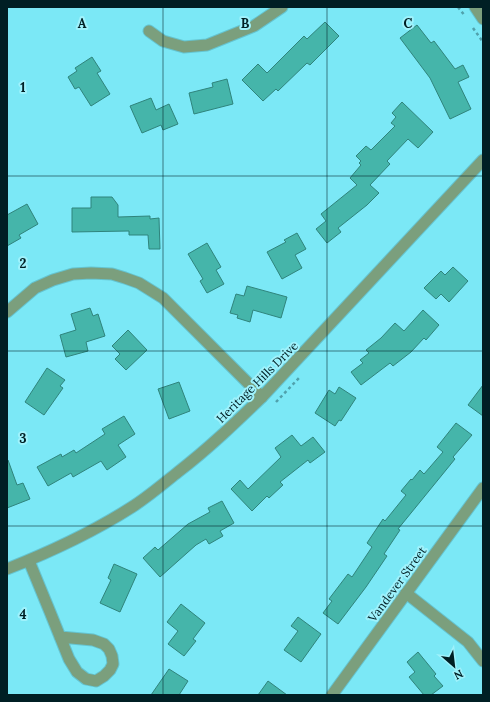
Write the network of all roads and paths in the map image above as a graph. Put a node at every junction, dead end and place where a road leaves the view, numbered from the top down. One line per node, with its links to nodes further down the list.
1 (282, 7): 4 (street)
2 (475, 7): 3 (street)
3 (483, 19)
4 (149, 31)
5 (483, 160): 7 (street, Heritage Hills Drive)
6 (7, 312): 7 (street)
7 (262, 398): 9 (street, Heritage Hills Drive)
8 (483, 488): 11 (street, Vandever Street)
9 (29, 561): 10 (street, Heritage Hills Drive); 12 (street)
10 (7, 569)
11 (406, 593): 13 (street); 14 (street, Vandever Street)
12 (60, 637): 12 (street)
13 (483, 661)
14 (332, 695)

